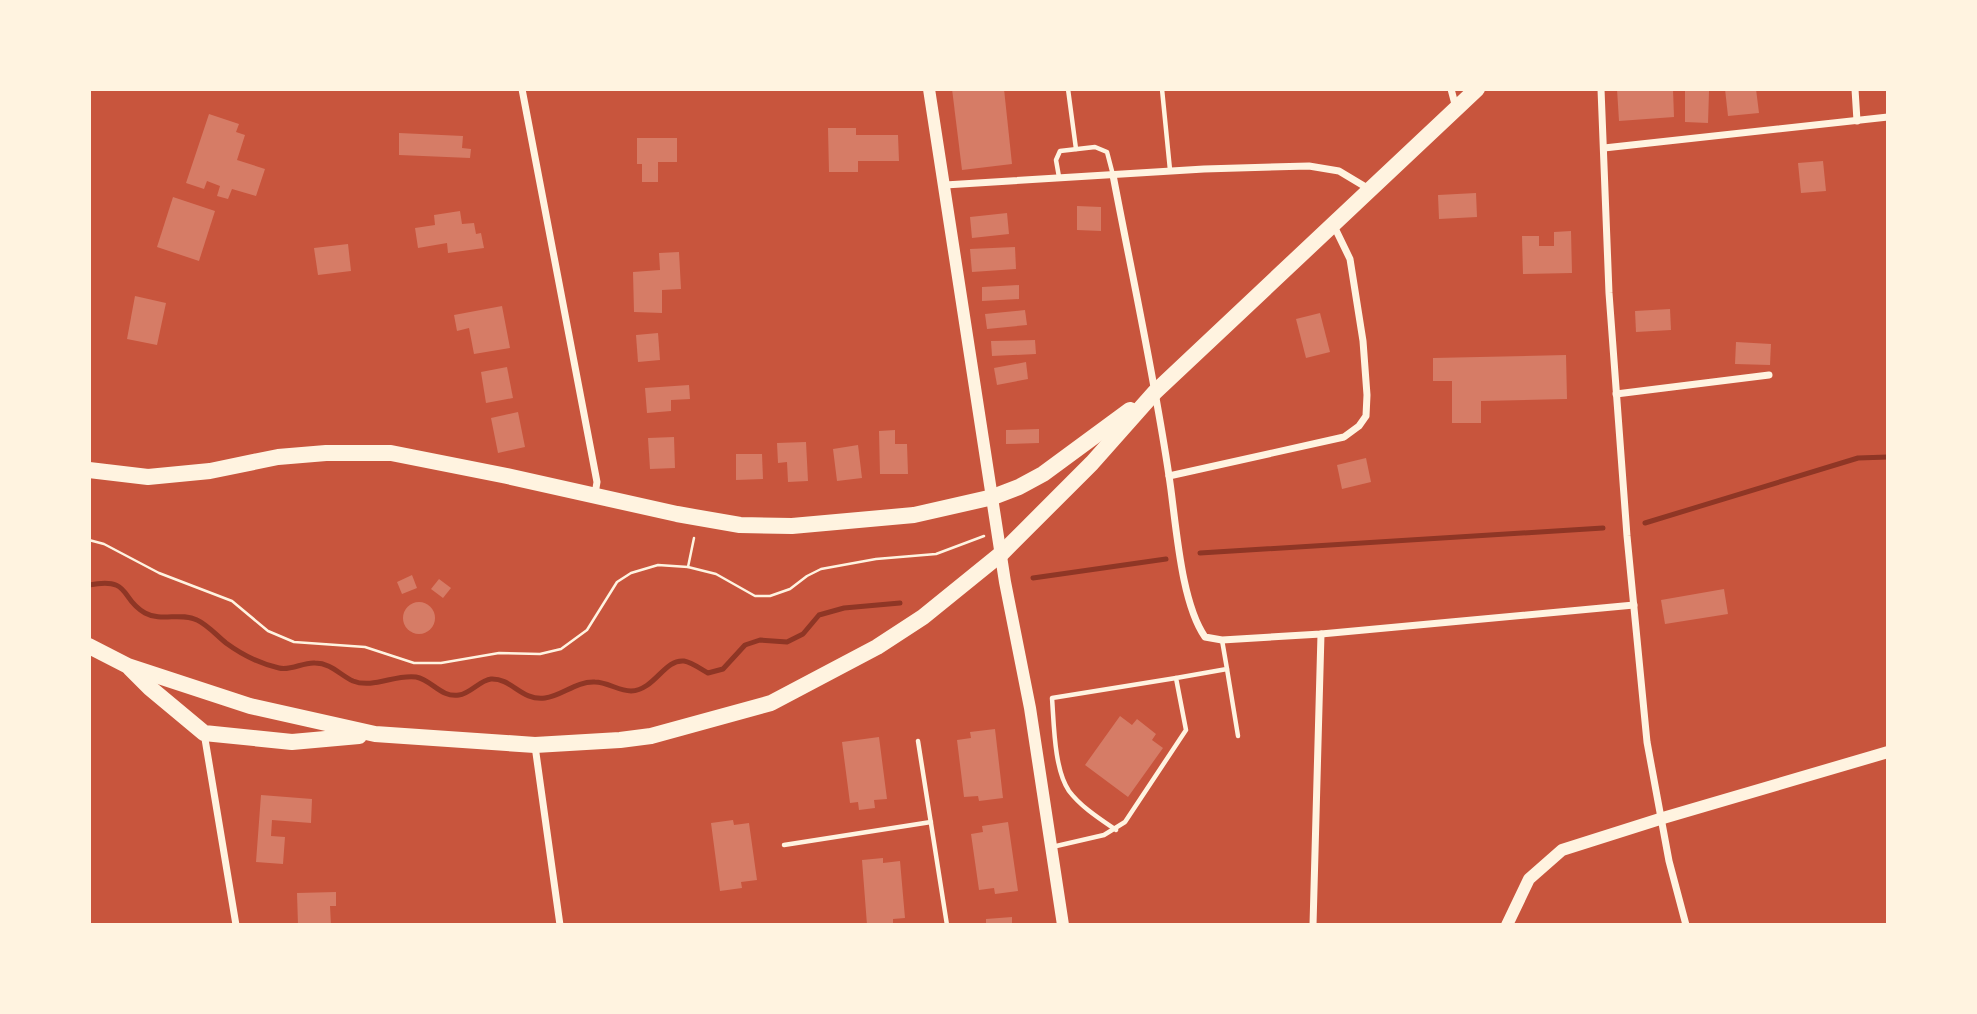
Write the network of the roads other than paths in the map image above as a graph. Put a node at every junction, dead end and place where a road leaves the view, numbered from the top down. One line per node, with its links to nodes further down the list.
1 (522, 89): 25 (street)
2 (929, 89): 17 (street)
3 (1068, 89): 13 (lane)
4 (1162, 89): 14 (lane)
5 (1451, 89): 9 (street)
6 (1476, 89): 9 (main road)
7 (1601, 89): 12 (street)
8 (1855, 89): 11 (street)
9 (1457, 108): 18 (main road)
10 (1888, 117): 11 (street)
11 (1857, 121): 12 (street)
12 (1604, 148): 22 (street)
13 (1076, 149): 15 (lane); 16 (lane)
14 (1170, 171): 15 (street); 18 (street)
15 (1113, 175): 16 (street); 21 (street)
16 (1059, 178): 17 (street)
17 (945, 185): 26 (street)
18 (1369, 189): 19 (main road)
19 (1333, 225): 21 (main road); 24 (street)
20 (1769, 375): 22 (street)
21 (1155, 392): 24 (street); 26 (main road); 27 (main road)
22 (1616, 394): 28 (street)
23 (89, 470): 25 (main road)
24 (1169, 476): 30 (street)
25 (595, 496): 26 (main road)
26 (993, 497): 27 (street)
27 (1002, 553): 39 (main road); 45 (street)
28 (1633, 605): 29 (street); 41 (street)
29 (1321, 634): 30 (street); 50 (street)
30 (1222, 640): 33 (lane)
31 (89, 646): 32 (main road)
32 (128, 666): 35 (main road); 36 (main road)
33 (1227, 669): 34 (lane); 37 (lane)
34 (1176, 678): 43 (lane); 43 (lane)
35 (204, 733): 36 (main road); 46 (street)
36 (375, 734): 39 (main road)
37 (1238, 736)
38 (918, 741): 42 (lane)
39 (535, 745): 47 (street)
40 (1888, 752): 41 (street)
41 (1662, 818): 51 (street); 52 (street)
42 (931, 822): 44 (lane); 48 (lane)
43 (1116, 830): 45 (lane)
44 (784, 845)
45 (1051, 848): 49 (street)
46 (236, 925)
47 (560, 925)
48 (947, 925)
49 (1063, 925)
50 (1313, 925)
51 (1507, 925)
52 (1686, 925)

